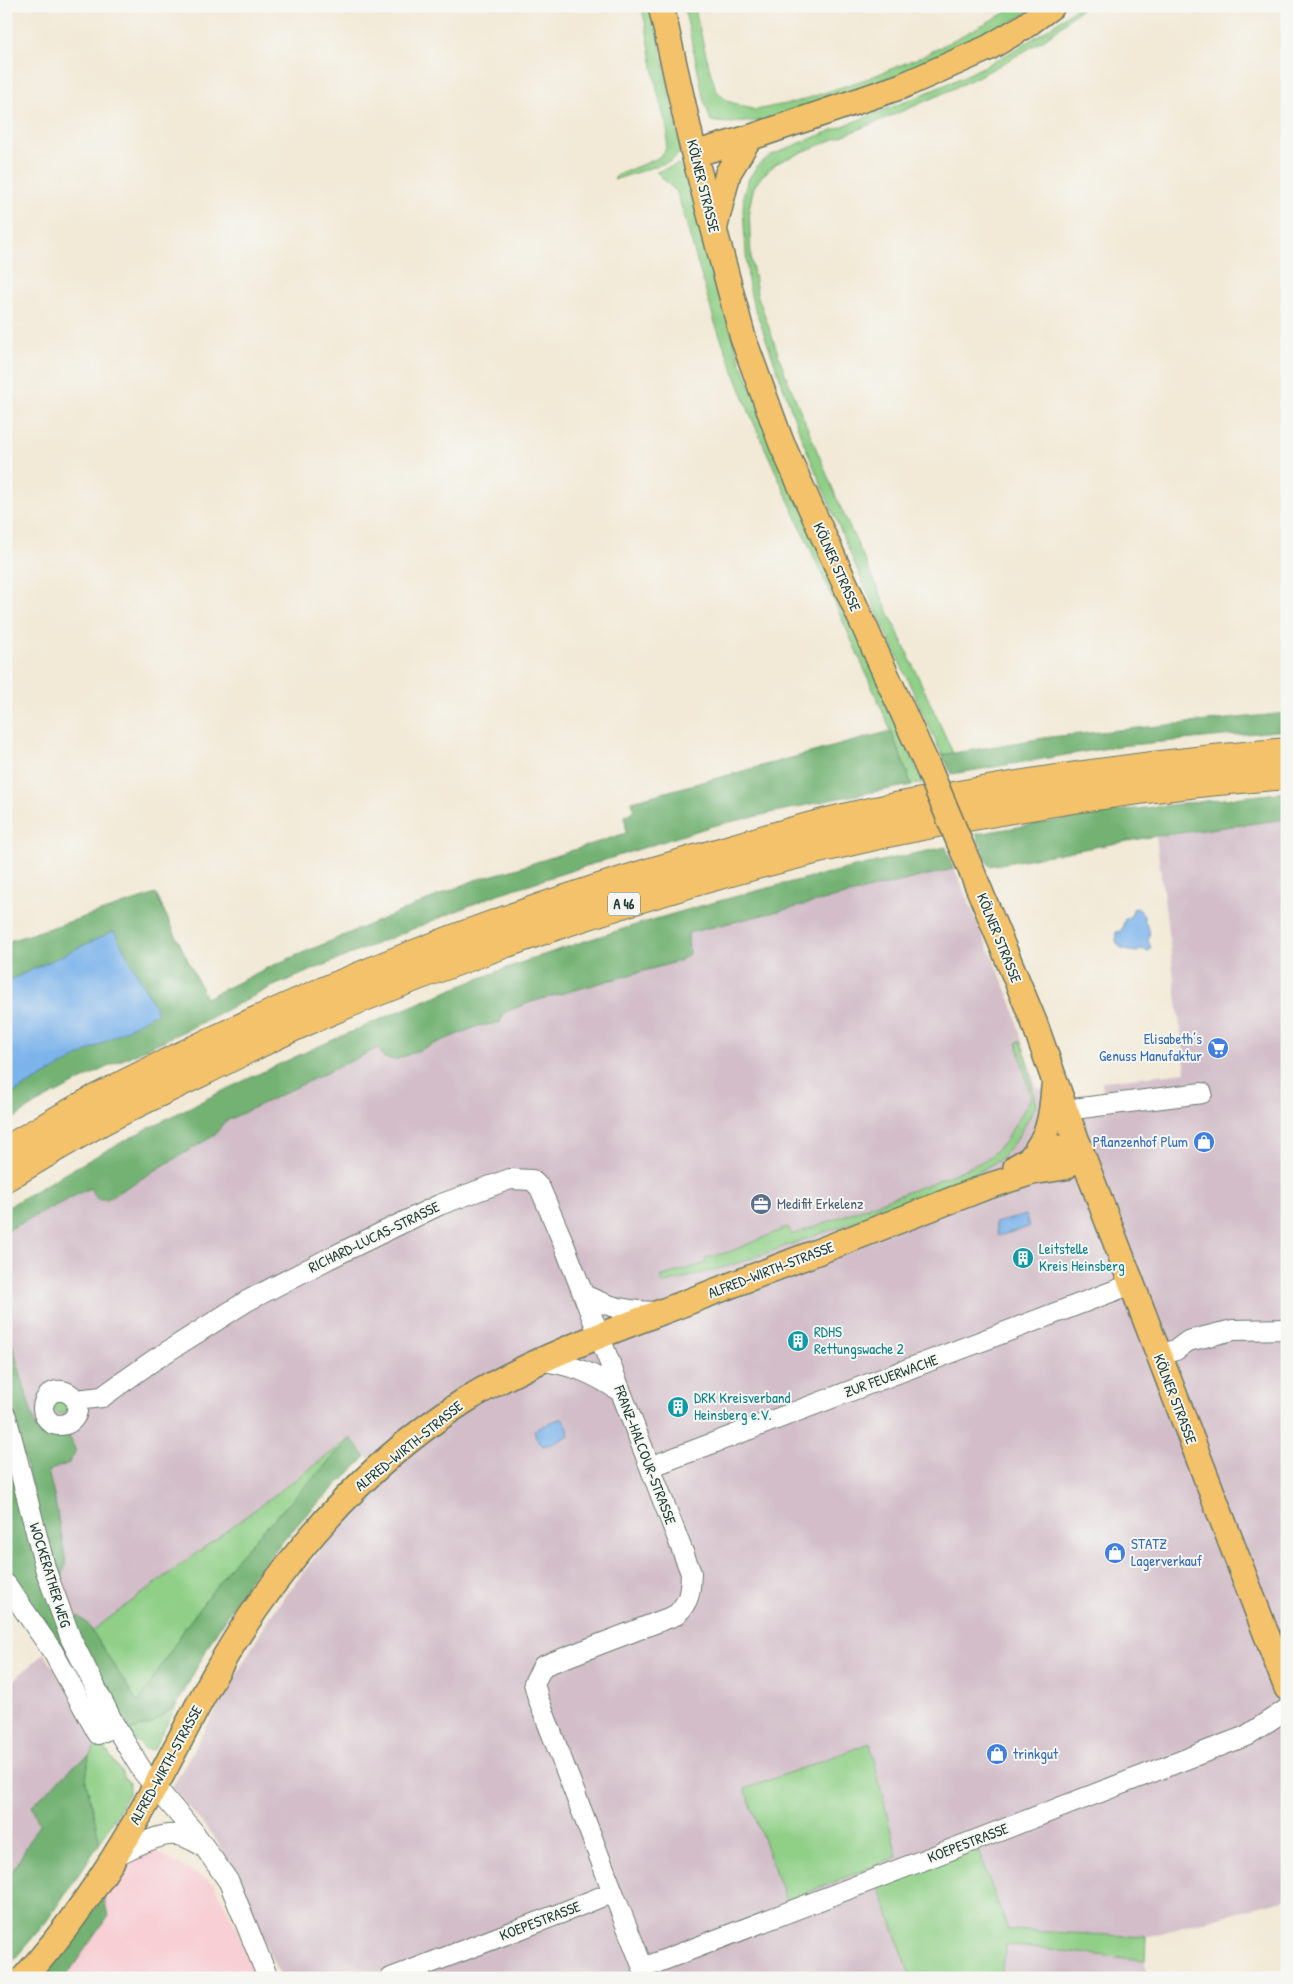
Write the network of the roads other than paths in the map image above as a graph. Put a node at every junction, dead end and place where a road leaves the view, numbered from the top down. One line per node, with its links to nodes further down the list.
1 (662, 6): 4 (main road, KÖLNER STRASSE)
2 (1052, 6): 3 (main road)
3 (749, 138): 4 (main road); 5 (main road)
4 (694, 154): 5 (main road, KÖLNER STRASSE)
5 (714, 230): 8 (main road, KÖLNER STRASSE, bridge)
6 (1287, 752): 11 (highway, A 46)
7 (1287, 775): 14 (highway, A 46)
8 (1054, 1080): 10 (main road, KÖLNER STRASSE); 13 (main road)
9 (1202, 1093): 10 (street)
10 (1065, 1110): 12 (main road, KÖLNER STRASSE)
11 (6, 1150)
12 (1081, 1151): 13 (main road, ALFRED-WIRTH-STRASSE); 15 (main road, ALFRED-WIRTH-STRASSE); 16 (main road, KÖLNER STRASSE)
13 (1030, 1159): 15 (main road, ALFRED-WIRTH-STRASSE)
14 (6, 1178)
15 (983, 1188): 18 (main road, ALFRED-WIRTH-STRASSE)
16 (1132, 1284): 21 (main road, KÖLNER STRASSE); 26 (street, ZUR FEUERWACHE)
17 (584, 1295): 18 (street); 20 (street, RICHARD-LUCAS-STRASSE); 24 (street, RICHARD-LUCAS-STRASSE)
18 (660, 1312): 20 (main road, ALFRED-WIRTH-STRASSE)
19 (1287, 1329): 21 (street)
20 (599, 1336): 22 (main road, ALFRED-WIRTH-STRASSE); 23 (street, FRANZ-HALCOUR-STRASSE)
21 (1158, 1355): 28 (main road, KÖLNER STRASSE)
22 (544, 1361): 23 (street); 32 (main road, ALFRED-WIRTH-STRASSE)
23 (621, 1392): 26 (street, FRANZ-HALCOUR-STRASSE)
24 (76, 1400)
25 (6, 1416): 31 (street, WOCKERATHER WEG)
26 (650, 1467): 35 (street, FRANZ-HALCOUR-STRASSE)
27 (6, 1584): 31 (street, WOCKERATHER WEG)
28 (1281, 1656): 29 (main road, KÖLNER STRASSE)
29 (1287, 1688)
30 (1287, 1709): 36 (street, KOEPESTRASSE)
31 (116, 1726): 32 (street, WOCKERATHER WEG)
32 (154, 1787): 33 (street, WOCKERATHER WEG); 34 (main road, ALFRED-WIRTH-STRASSE)
33 (204, 1847): 34 (street); 38 (street, WOCKERATHER WEG)
34 (115, 1856): 37 (main road, ALFRED-WIRTH-STRASSE)
35 (613, 1892): 36 (street, KOEPESTRASSE); 39 (street, KOEPESTRASSE)
36 (645, 1973)
37 (24, 1978)
38 (268, 1978)
39 (391, 1978)

